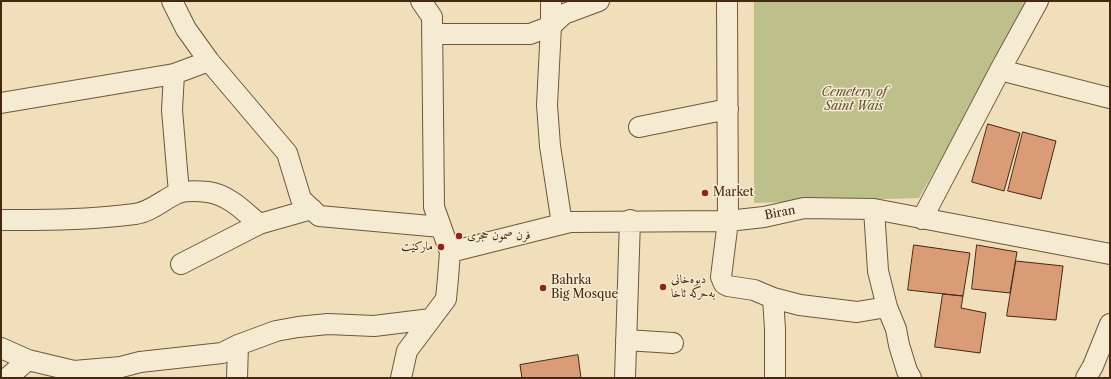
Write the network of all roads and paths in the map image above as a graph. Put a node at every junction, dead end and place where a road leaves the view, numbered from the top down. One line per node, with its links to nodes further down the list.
1 (172, 1): 8 (street)
2 (551, 1): 7 (street)
3 (599, 1): 7 (street)
4 (727, 1): 13 (street)
5 (1038, 1): 9 (street)
6 (429, 13): 7 (street); 24 (street)
7 (551, 26): 23 (street)
8 (209, 61): 10 (street); 16 (street)
9 (1000, 70): 11 (street); 18 (street)
10 (174, 74): 12 (street); 15 (street)
11 (1110, 98)
12 (1, 103)
13 (728, 109): 14 (street); 21 (street)
14 (639, 127)
15 (178, 193): 19 (street); 22 (street)
16 (312, 208): 22 (street); 24 (street)
17 (874, 209): 18 (street, Biran); 21 (street, Biran); 29 (street)
18 (922, 219): 26 (street, Biran)
19 (1, 220)
20 (630, 220): 21 (street, Biran); 23 (street, Biran); 32 (street)
21 (728, 221): 28 (street)
22 (259, 224): 27 (street)
23 (562, 224): 25 (street, Biran)
24 (441, 227): 25 (street)
25 (450, 252): 30 (street)
26 (1110, 254)
27 (180, 264)
28 (773, 298): 29 (street); 41 (street)
29 (887, 307): 42 (street)
30 (431, 319): 34 (street); 39 (street)
31 (1110, 324): 43 (street)
32 (626, 340): 33 (street); 40 (street)
33 (673, 343)
34 (238, 345): 36 (street); 38 (street)
35 (1, 348): 36 (street)
36 (28, 360): 37 (street)
37 (7, 378)
38 (237, 378)
39 (401, 378)
40 (625, 378)
41 (775, 378)
42 (911, 378)
43 (1086, 378)

